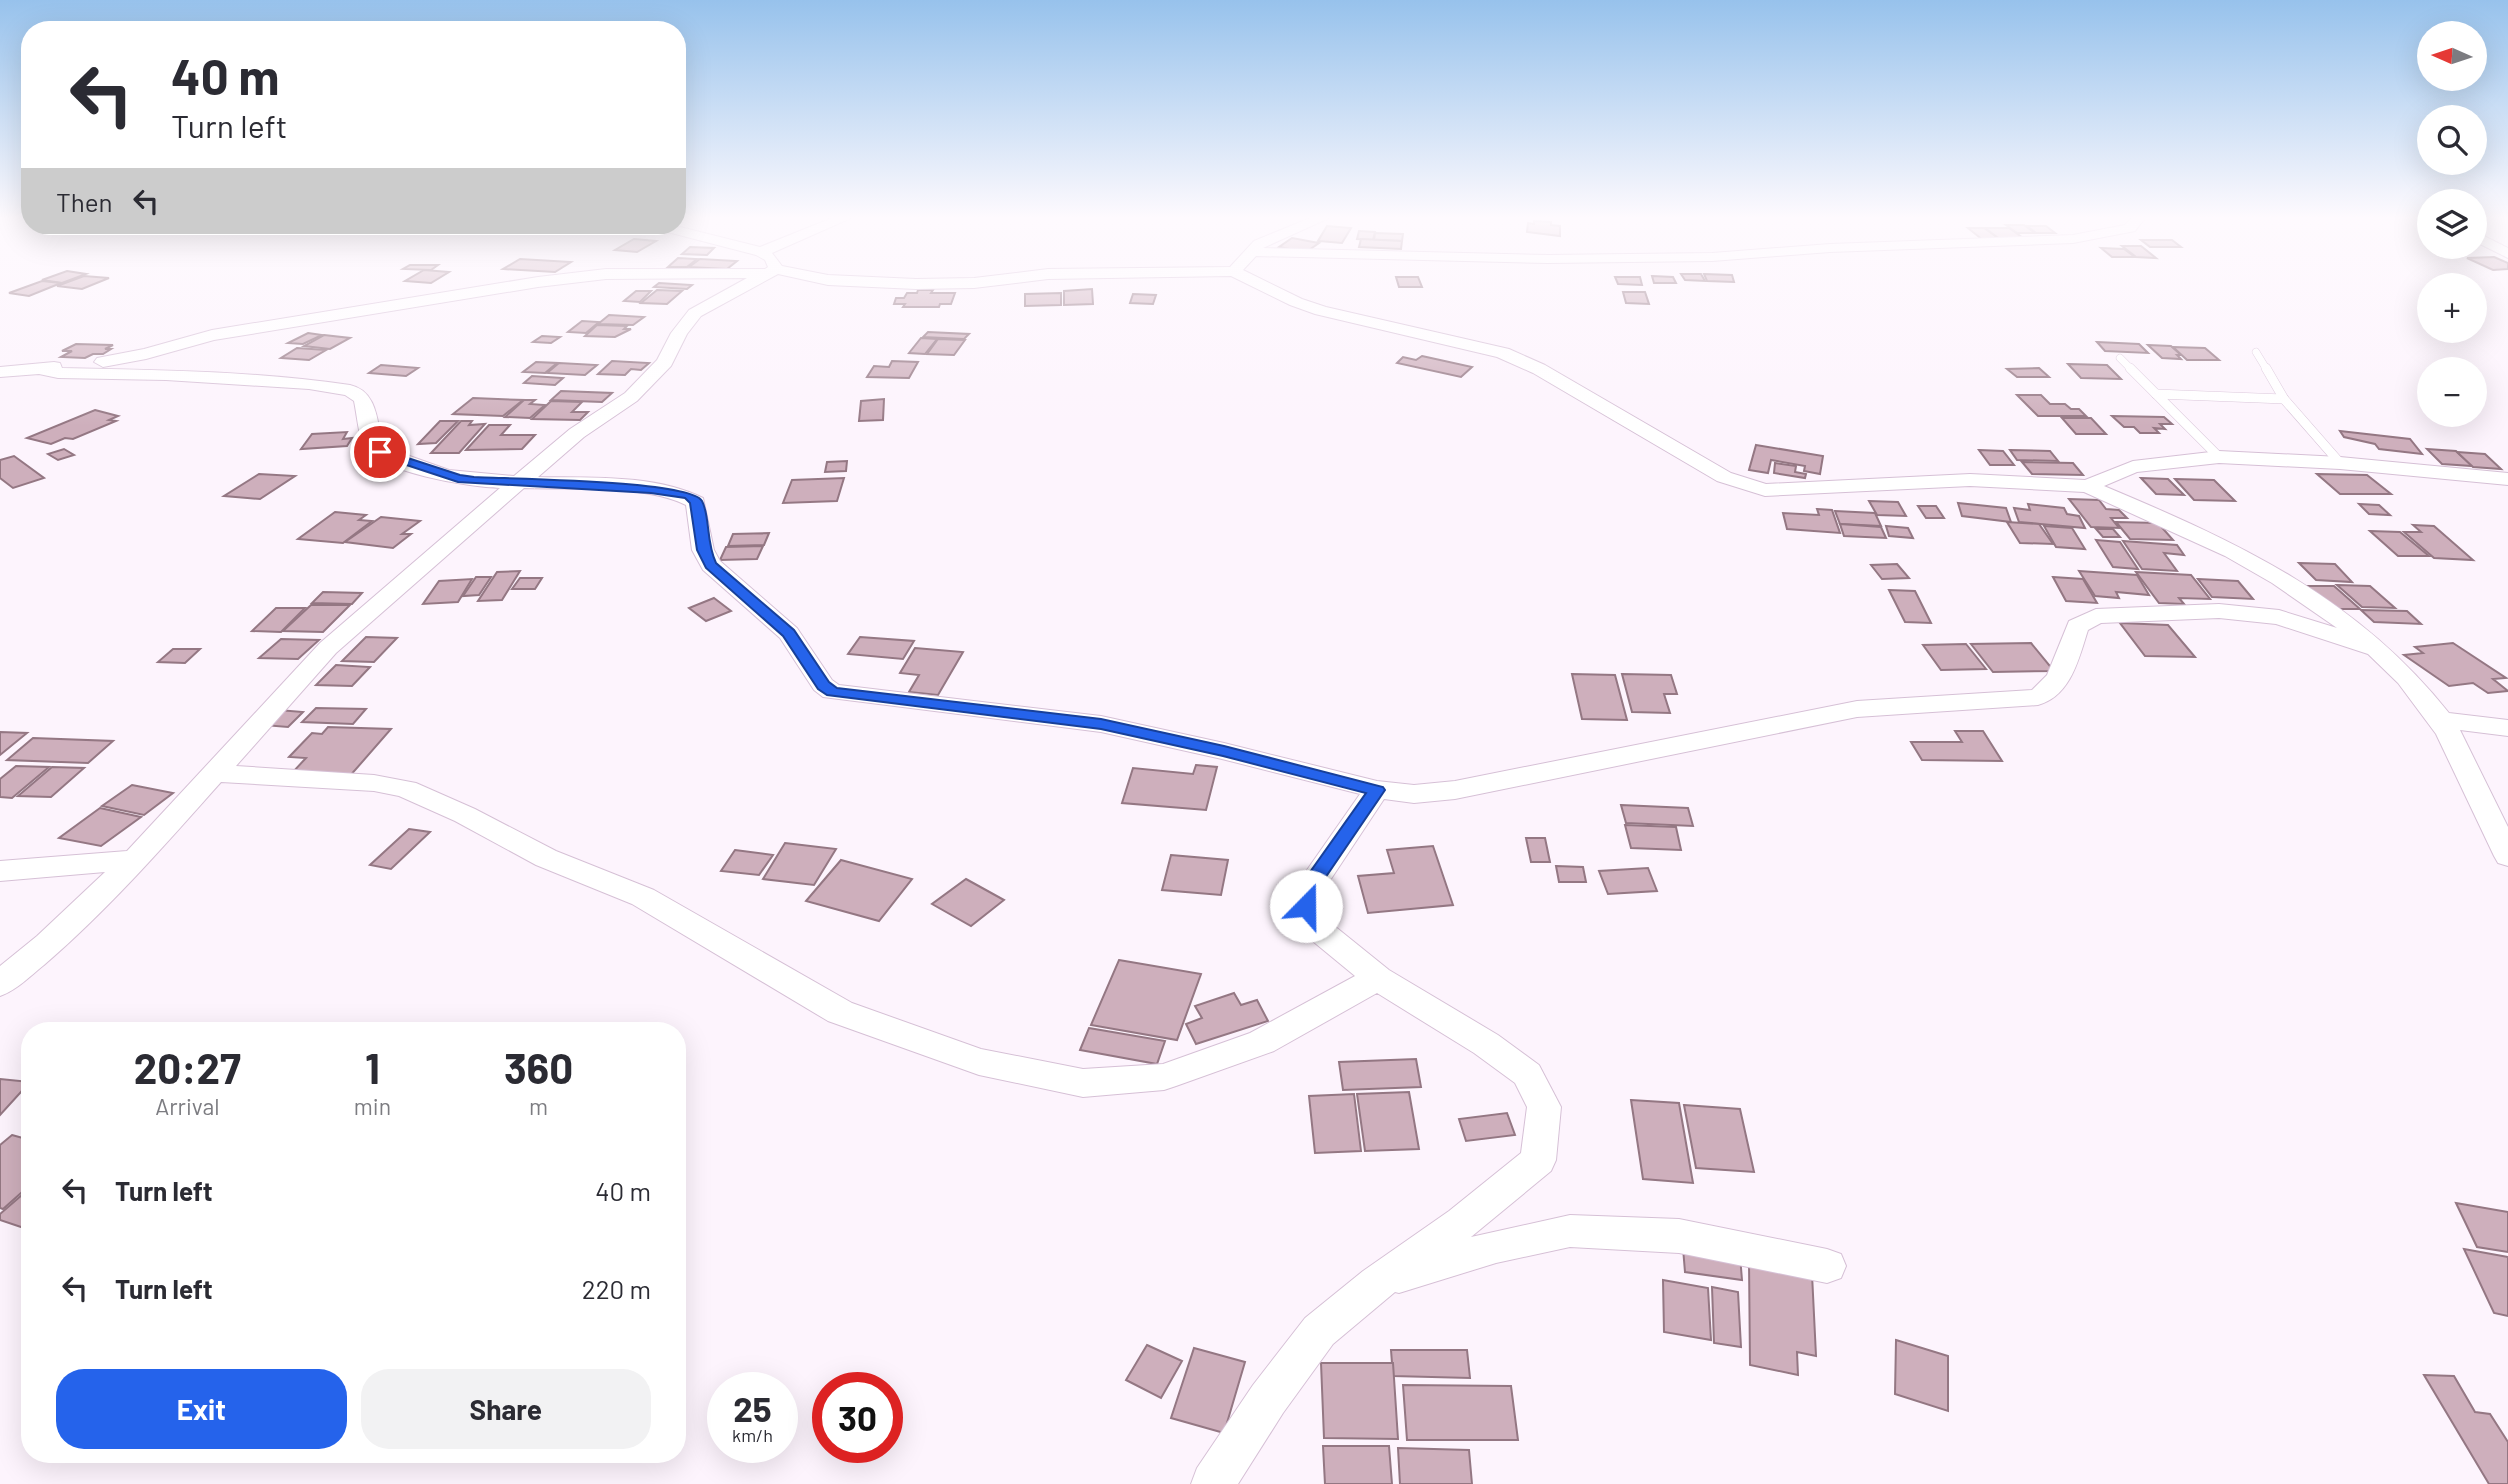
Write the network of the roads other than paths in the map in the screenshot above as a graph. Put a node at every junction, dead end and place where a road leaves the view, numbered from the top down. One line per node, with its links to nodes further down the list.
1 (505, 287): 6 (street)
2 (734, 287): 13 (street)
3 (1267, 287): 14 (street)
4 (2256, 352): 9 (lane)
5 (2120, 358): 8 (lane)
6 (37, 368): 7 (street); 13 (street)
7 (0, 372)
8 (2156, 394): 9 (lane); 10 (lane)
9 (2284, 399): 11 (lane)
10 (2220, 457): 11 (street); 14 (street)
11 (2340, 463): 12 (street)
12 (2508, 478)
13 (519, 482): 18 (street); 19 (street)
14 (2087, 486): 15 (street)
15 (2378, 649): 16 (street); 19 (street)
16 (2440, 720): 17 (street); 20 (street)
17 (2508, 728)
18 (214, 773): 21 (street); 23 (street)
19 (1377, 790): 23 (street)
20 (2508, 856)
21 (135, 860): 22 (street); 24 (street)
22 (0, 871)
23 (1378, 978): 26 (street)
24 (0, 984)
25 (1827, 1266): 26 (street)
26 (1377, 1283): 27 (street)
27 (1213, 1484)

